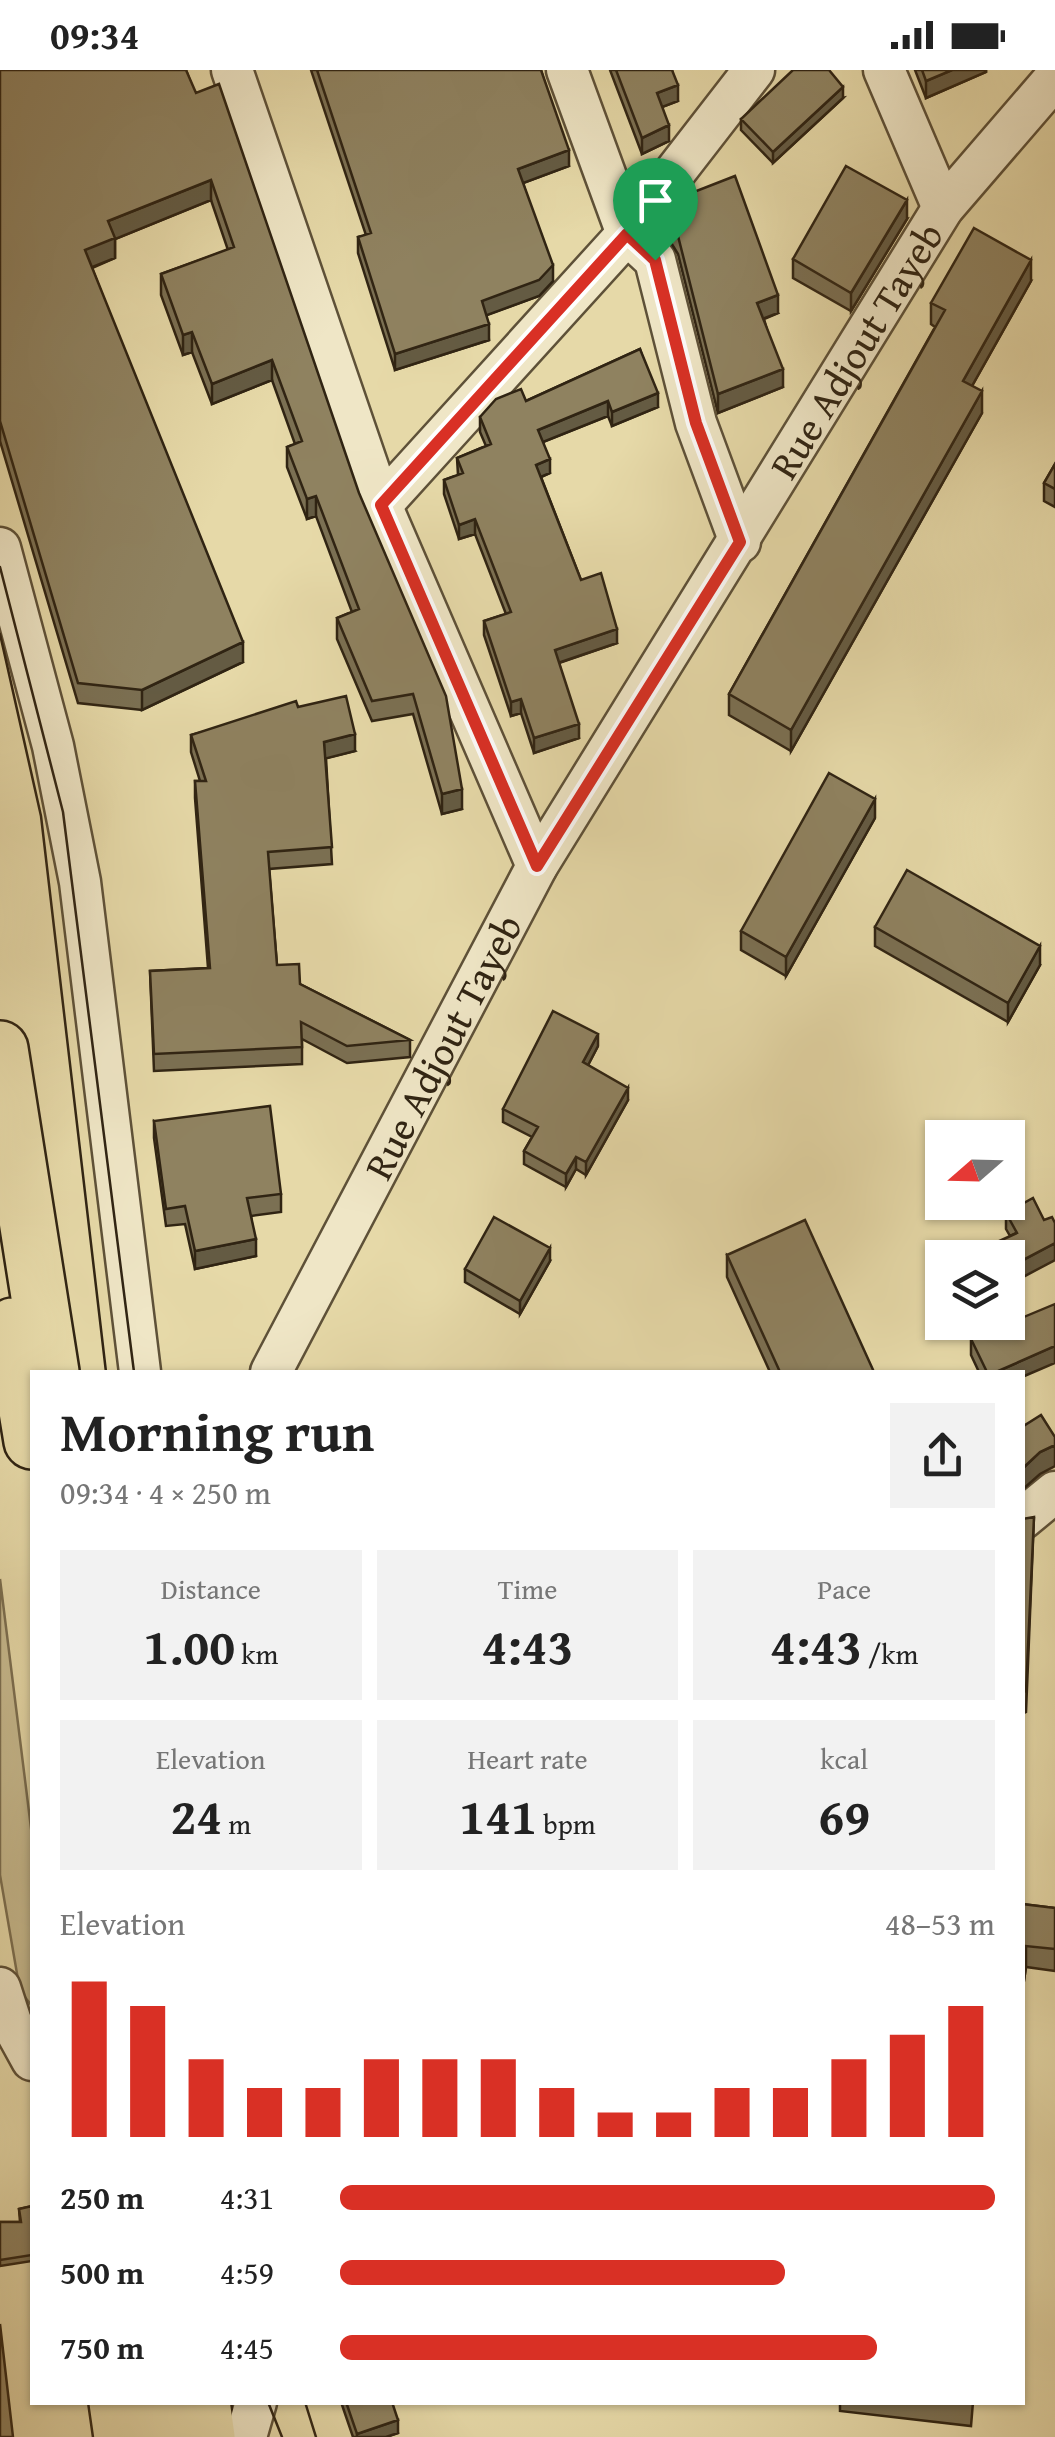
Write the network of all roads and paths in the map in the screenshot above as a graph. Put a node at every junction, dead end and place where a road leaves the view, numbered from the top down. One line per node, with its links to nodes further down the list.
1 (232, 70): 8 (street)
2 (568, 70): 7 (street)
3 (754, 70): 7 (street)
4 (884, 70): 6 (street)
5 (1055, 78): 6 (street, Rue Adjout Tayeb)
6 (943, 208): 9 (street, Rue Adjout Tayeb)
7 (627, 234): 8 (street); 9 (street)
8 (381, 505): 11 (street)
9 (740, 542): 11 (street, Rue Adjout Tayeb)
10 (0, 548): 15 (street)
11 (537, 866): 16 (street, Rue Adjout Tayeb)
12 (0, 1049): 14 (highway)
13 (0, 1249): 17 (highway)
14 (51, 1370)
15 (140, 1370)
16 (273, 1370)
17 (30, 1429)
18 (1055, 1492): 19 (street)
19 (1025, 1516)
20 (0, 1988): 21 (street)
21 (30, 2056)
22 (117, 2405): 27 (highway)
23 (158, 2405): 28 (highway)
24 (202, 2405): 29 (highway)
25 (237, 2405): 30 (highway)
26 (255, 2405): 30 (street)
27 (122, 2437)
28 (162, 2437)
29 (207, 2437)
30 (243, 2437)

